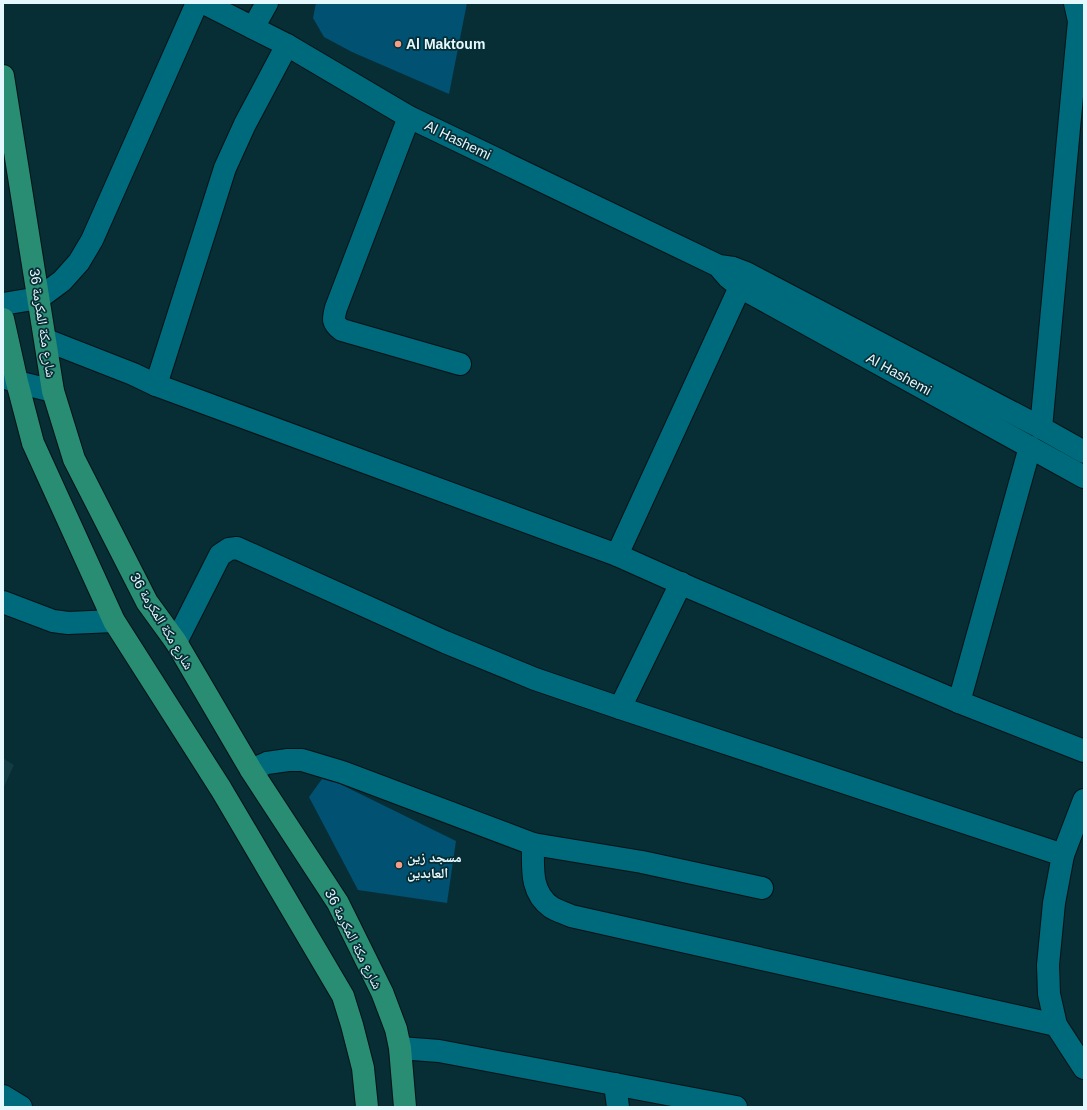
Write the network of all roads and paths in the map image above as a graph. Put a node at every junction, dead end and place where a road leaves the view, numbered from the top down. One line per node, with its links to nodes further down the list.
1 (197, 3): 11 (street)
2 (204, 3): 5 (street, Al Hashemi)
3 (267, 3): 5 (street)
4 (1075, 3): 19 (street)
5 (253, 28): 6 (street, Al Hashemi)
6 (287, 45): 8 (street, Al Hashemi); 17 (street)
7 (3, 76): 11 (main road, شارع مكة المكرمة 36)
8 (409, 117): 9 (street, Al Hashemi); 15 (street)
9 (719, 266): 10 (street, Al Hashemi); 19 (street, Al Hashemi)
10 (740, 287): 19 (street, Al Hashemi); 22 (street)
11 (39, 298): 12 (street); 14 (main road, شارع مكة المكرمة 36)
12 (3, 304)
13 (3, 320): 16 (main road)
14 (46, 340): 17 (street); 18 (main road, شارع مكة المكرمة 36)
15 (460, 364)
16 (10, 379): 18 (street); 25 (main road)
17 (156, 385): 22 (street)
18 (53, 391): 26 (main road, شارع مكة المكرمة 36)
19 (1036, 437): 20 (street, Al Hashemi); 21 (street, Al Hashemi); 27 (street)
20 (1084, 452)
21 (1084, 477)
22 (616, 554): 23 (street)
23 (681, 583): 27 (street); 28 (street)
24 (3, 602): 25 (street)
25 (114, 621): 42 (main road)
26 (176, 642): 28 (street); 30 (main road, شارع مكة المكرمة 36)
27 (958, 702): 29 (street)
28 (620, 708): 33 (street)
29 (1084, 751)
30 (251, 770): 32 (street); 36 (main road, شارع مكة المكرمة 36)
31 (1084, 800): 33 (street)
32 (533, 844): 34 (street); 35 (street)
33 (1063, 855): 35 (street)
34 (762, 888)
35 (1056, 1025): 37 (street)
36 (400, 1048): 39 (street); 43 (main road, شارع مكة المكرمة 36)
37 (1078, 1049): 38 (street)
38 (1084, 1068)
39 (615, 1084): 44 (street); 45 (street)
40 (3, 1096): 41 (street)
41 (21, 1107)
42 (367, 1107)
43 (405, 1107)
44 (618, 1107)
45 (736, 1107)

